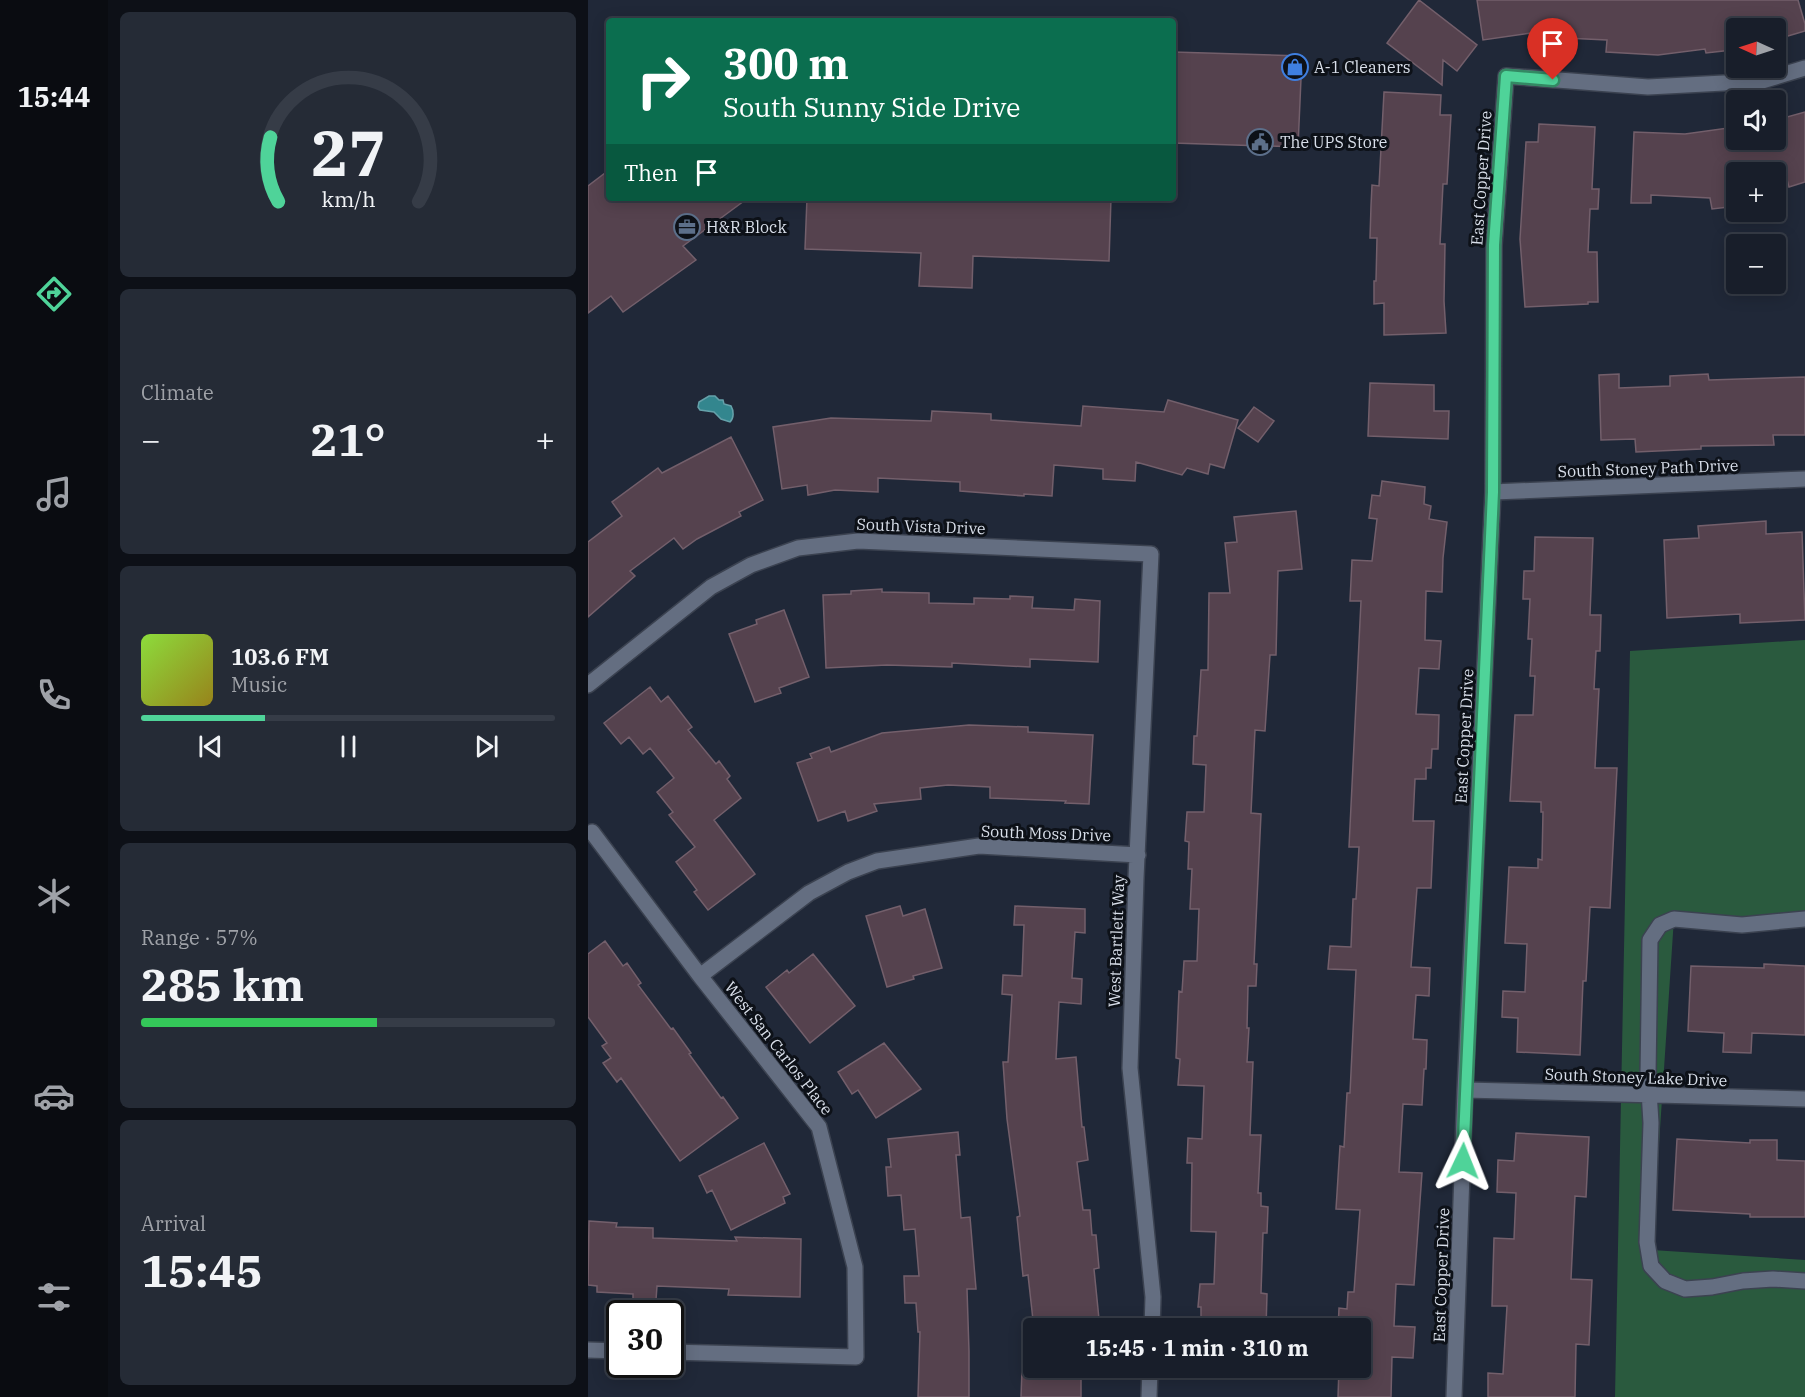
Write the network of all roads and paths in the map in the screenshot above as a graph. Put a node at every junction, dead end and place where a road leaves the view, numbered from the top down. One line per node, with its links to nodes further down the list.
1 (1805, 68): 3 (street, East Copper Drive)
2 (1805, 479): 3 (street, South Stoney Path Drive)
3 (1493, 492): 10 (street, East Copper Drive)
4 (1152, 554): 5 (street, South Vista Drive); 7 (street, West Bartlett Way)
5 (588, 685)
6 (592, 832): 9 (street, West San Carlos Place)
7 (1138, 855): 9 (street, South Moss Drive); 14 (street, West Bartlett Way)
8 (1805, 919): 11 (street)
9 (700, 976): 17 (street, West San Carlos Place)
10 (1465, 1090): 11 (street, South Stoney Lake Drive); 20 (street, East Copper Drive)
11 (1649, 1095): 12 (street, South Stoney Lake Drive); 13 (street)
12 (1805, 1099)
13 (1805, 1281)
14 (1152, 1318)
15 (588, 1350): 16 (street)
16 (606, 1351)
17 (684, 1352)
18 (1150, 1378): 19 (street)
19 (1149, 1397)
20 (1454, 1397)

